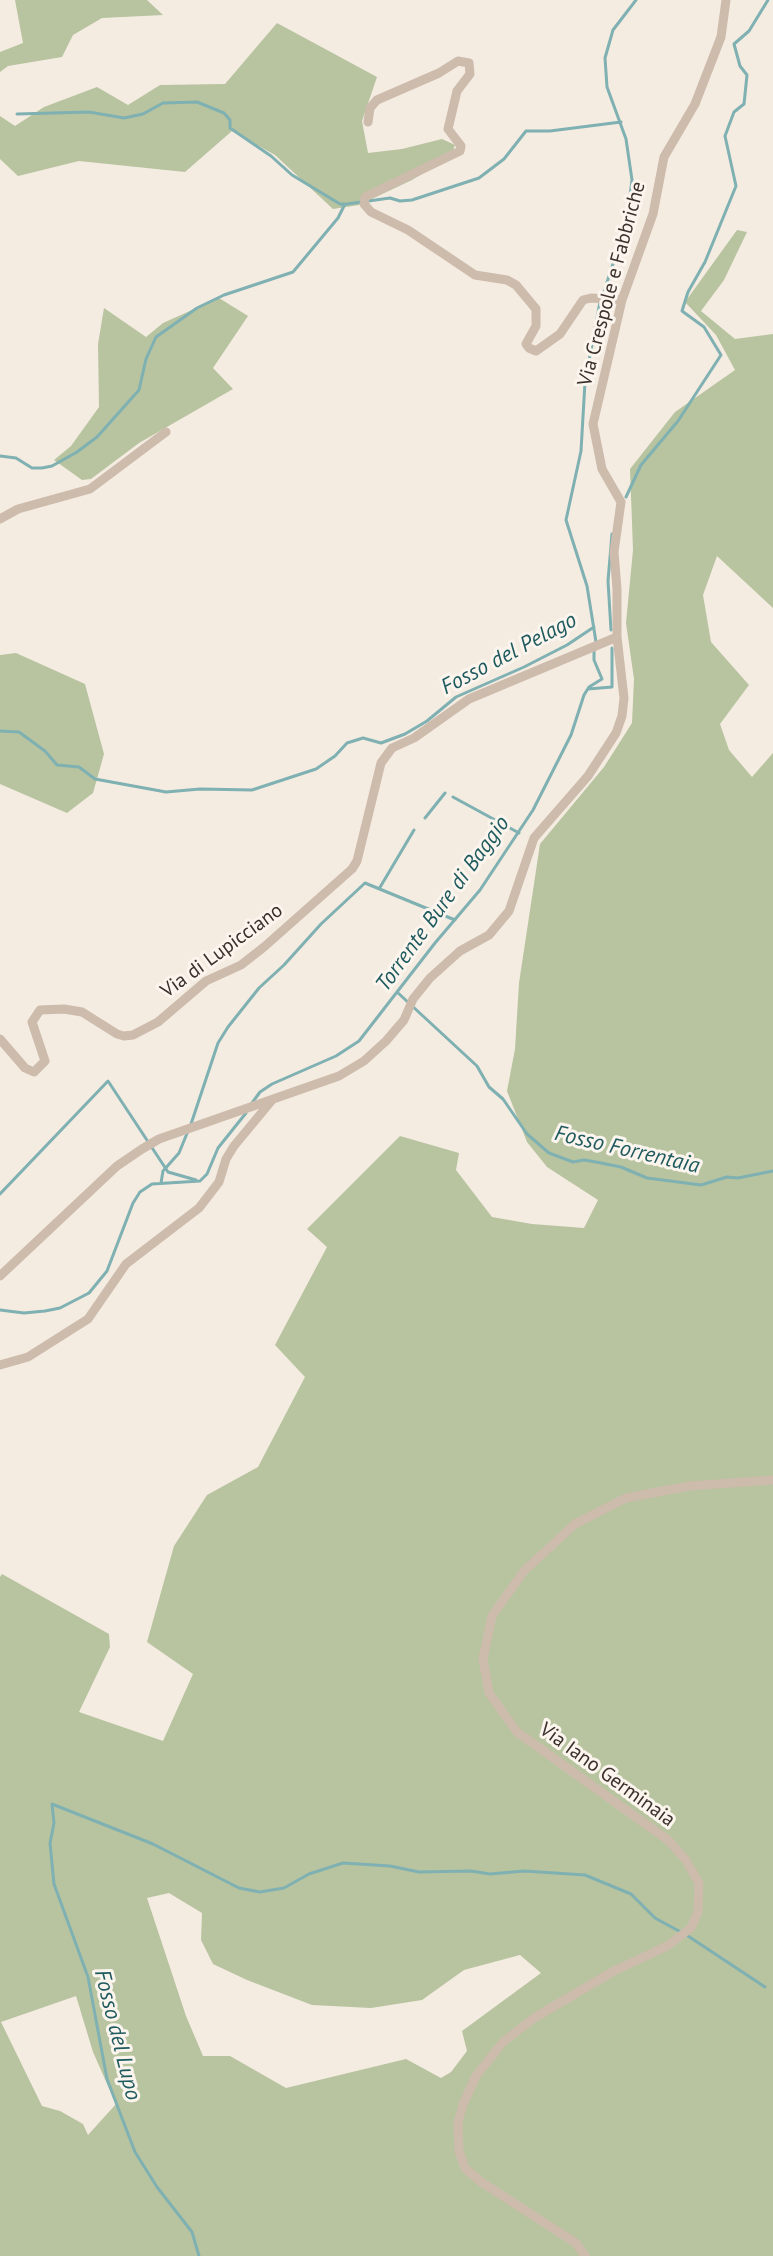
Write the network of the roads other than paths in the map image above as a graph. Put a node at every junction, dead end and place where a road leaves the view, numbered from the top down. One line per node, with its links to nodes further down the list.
1 (726, 0): 3 (street, Via Crespole e Fabbriche)
2 (368, 122): 3 (street)
3 (619, 300): 6 (street, Via Crespole e Fabbriche)
4 (166, 432): 5 (street)
5 (0, 519)
6 (612, 639): 7 (street, Via di Lupicciano); 8 (street, Via Crespole e Fabbriche)
7 (0, 1039)
8 (273, 1099): 9 (street, Via Crespole e Fabbriche); 10 (street)
9 (0, 1276)
10 (0, 1365)
11 (773, 1480): 12 (street, Via Iano Germinaia)
12 (585, 2256)

